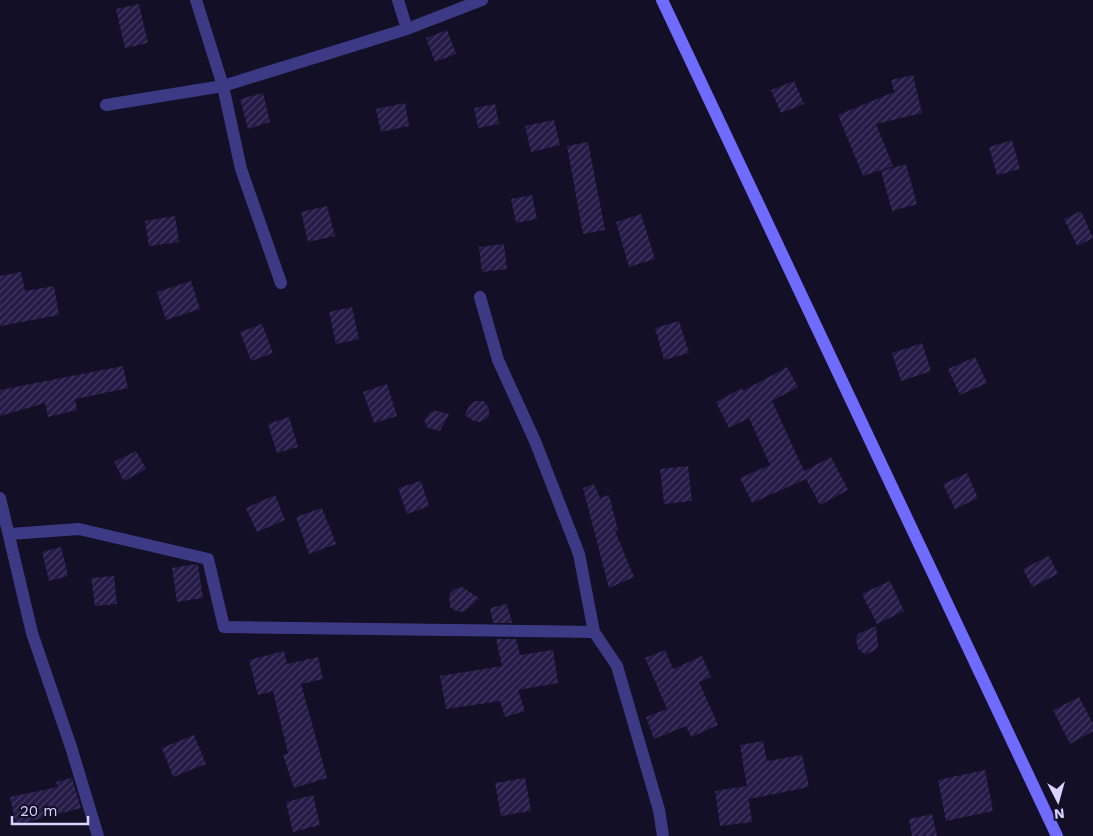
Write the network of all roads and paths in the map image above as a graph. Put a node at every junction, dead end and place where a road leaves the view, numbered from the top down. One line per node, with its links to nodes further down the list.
1 (196, 0): 6 (street)
2 (398, 0): 5 (street)
3 (482, 0): 5 (street)
4 (662, 0): 15 (main road)
5 (407, 29): 6 (street)
6 (223, 86): 7 (street); 8 (street)
7 (106, 105)
8 (281, 283)
9 (480, 297): 12 (street)
10 (0, 498): 11 (street)
11 (10, 534): 12 (street); 13 (street)
12 (594, 632): 14 (street)
13 (98, 836)
14 (663, 836)
15 (1057, 836)

